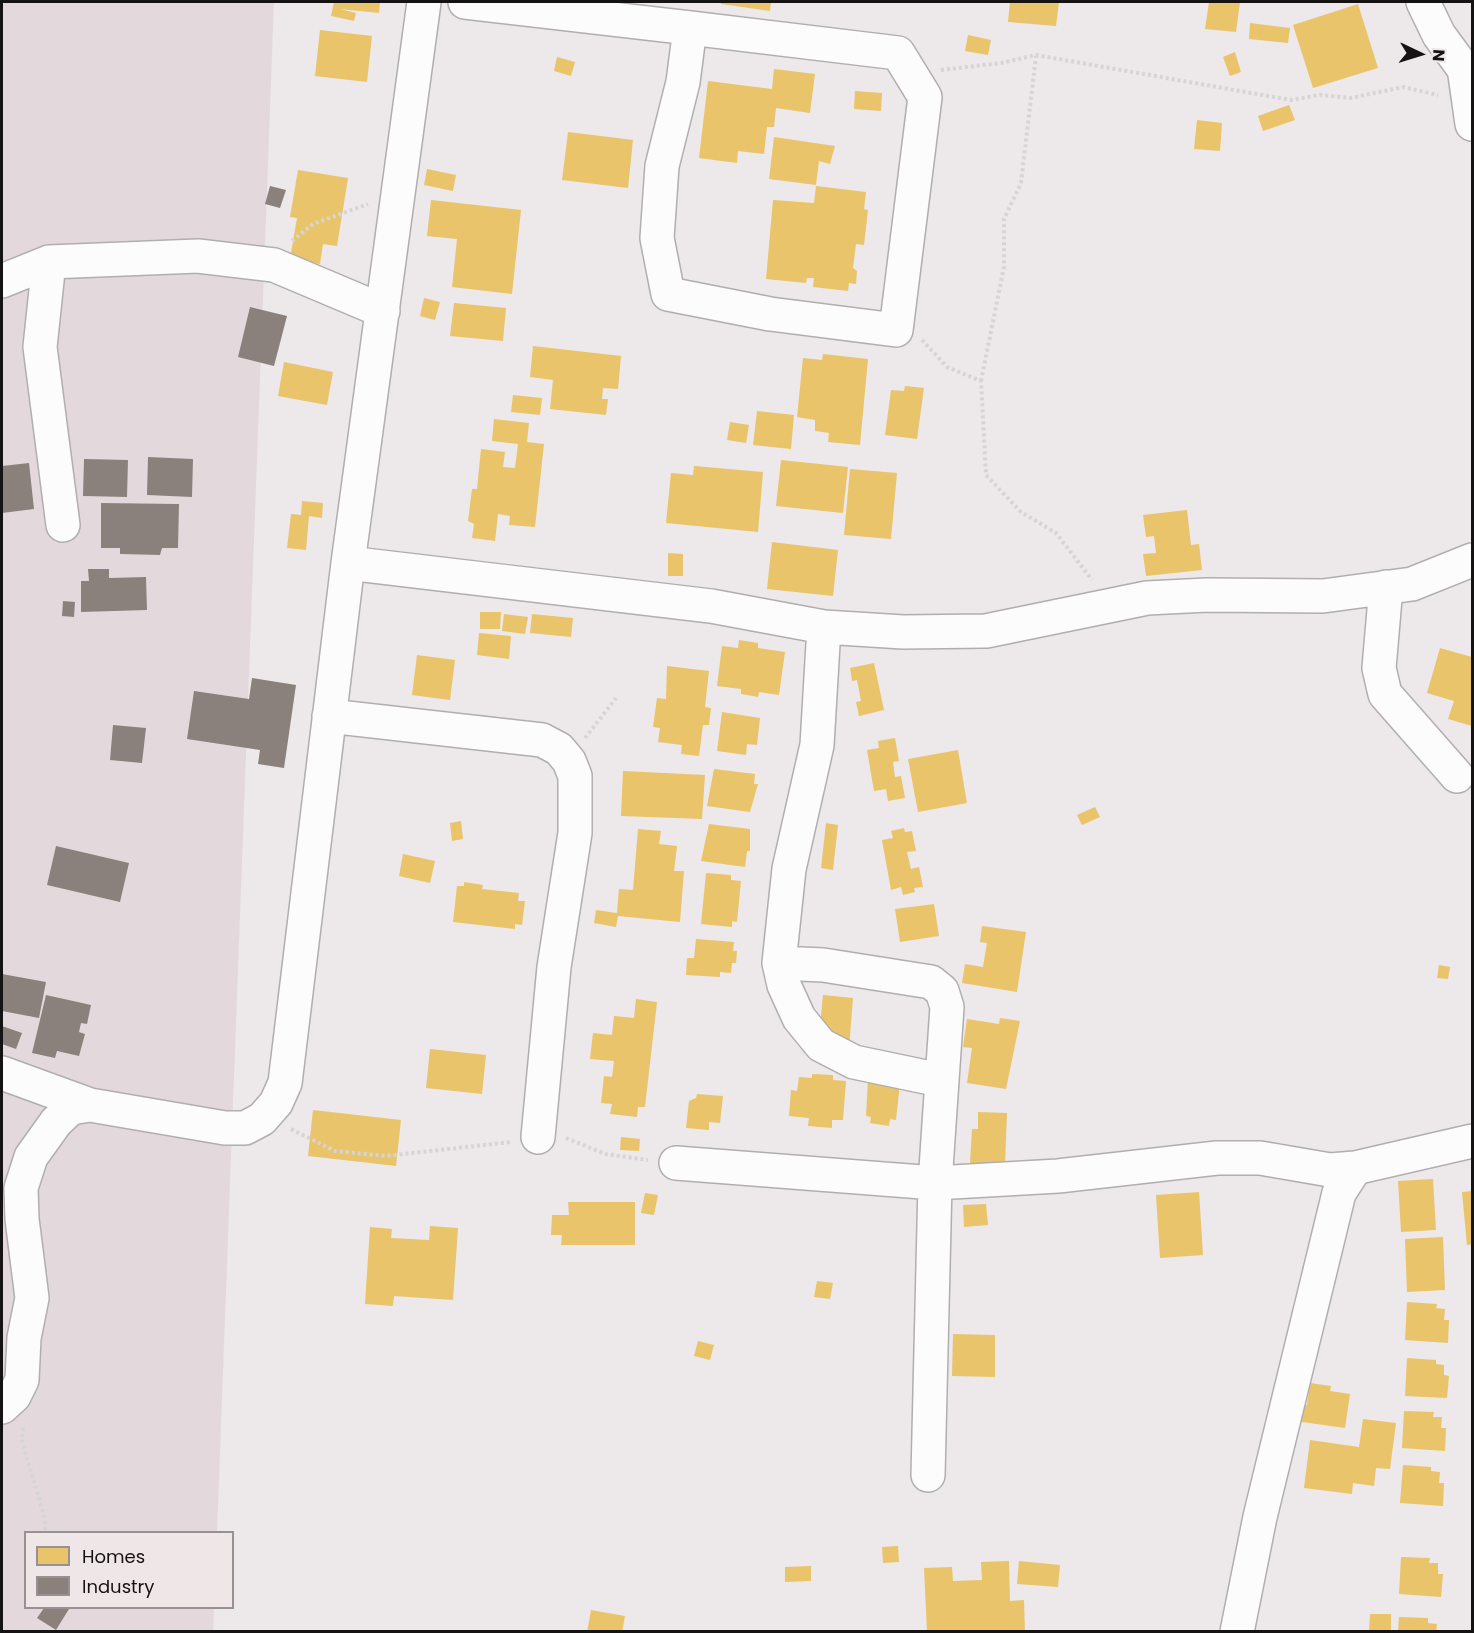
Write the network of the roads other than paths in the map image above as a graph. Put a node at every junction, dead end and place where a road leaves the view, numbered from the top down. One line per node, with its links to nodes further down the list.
1 (424, 2): 9 (street)
2 (465, 2): 4 (street)
3 (1423, 2): 5 (street)
4 (690, 28): 4 (street)
5 (1468, 74): 6 (street)
6 (1472, 122)
7 (48, 262): 8 (street); 9 (street); 10 (street)
8 (2, 281)
9 (383, 311): 12 (street)
10 (63, 525)
11 (1473, 560): 13 (street)
12 (348, 563): 14 (street); 15 (street)
13 (1386, 587): 14 (street); 16 (street)
14 (824, 627): 17 (street)
15 (329, 716): 20 (street); 21 (street)
16 (1457, 776)
17 (779, 963): 19 (street); 19 (street)
18 (2, 1073): 20 (street)
19 (940, 1080): 25 (street)
20 (90, 1105): 26 (street)
21 (538, 1137)
22 (1473, 1141): 24 (street)
23 (676, 1163): 25 (street)
24 (1355, 1168): 25 (street); 28 (street)
25 (935, 1183): 27 (street)
26 (2, 1407)
27 (928, 1475)
28 (1237, 1632)

